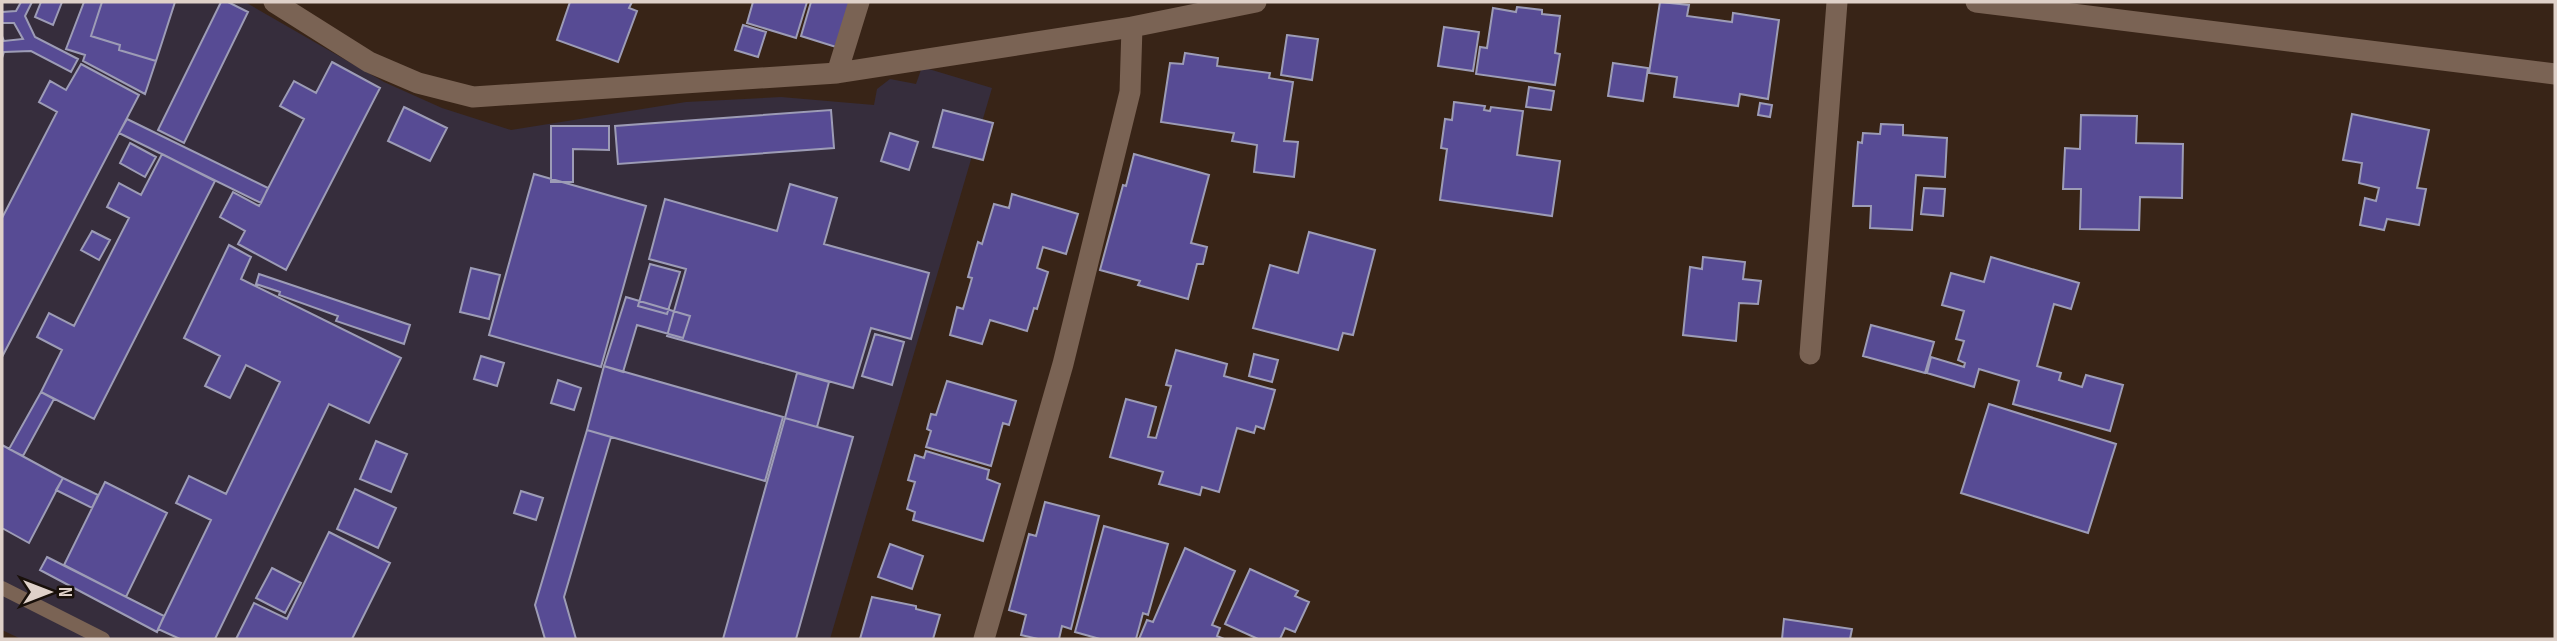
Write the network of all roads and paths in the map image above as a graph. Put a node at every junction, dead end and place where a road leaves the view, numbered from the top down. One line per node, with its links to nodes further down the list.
1 (274, 2): 7 (street)
2 (859, 2): 7 (street)
3 (1256, 2): 6 (street)
4 (1837, 2): 9 (street)
5 (1976, 2): 8 (street)
6 (1132, 27): 7 (street); 12 (street)
7 (837, 73)
8 (2555, 74)
9 (1810, 354)
10 (2, 588): 11 (lane)
11 (103, 639)
12 (984, 639)

